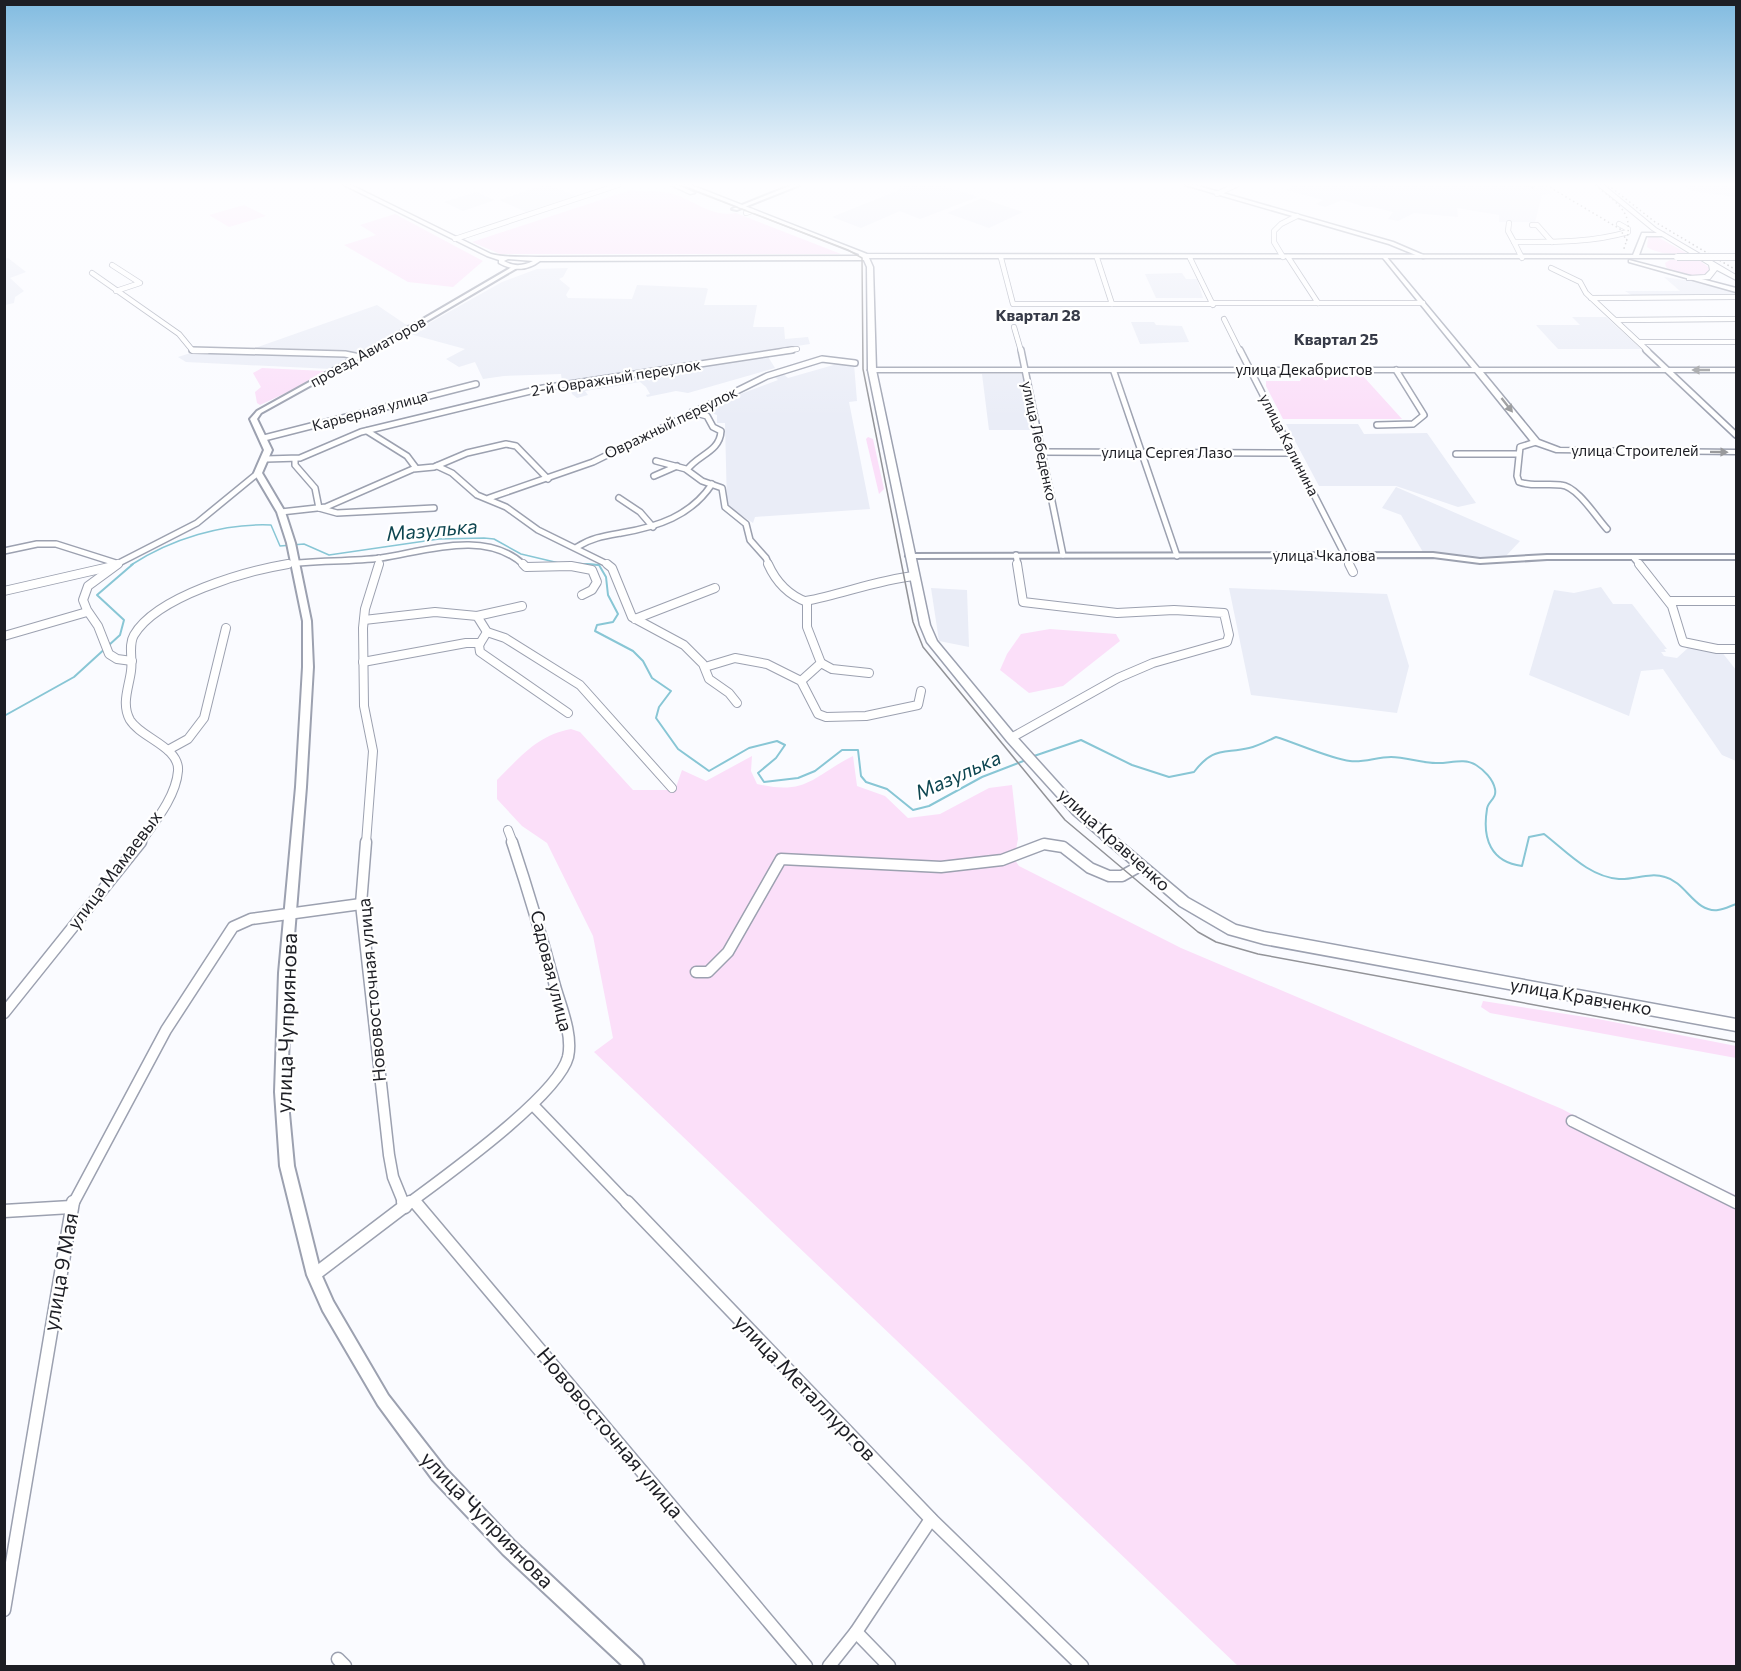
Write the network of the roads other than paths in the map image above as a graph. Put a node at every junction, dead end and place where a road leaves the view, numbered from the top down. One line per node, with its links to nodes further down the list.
1 (502, 263): 14 (main road)
2 (534, 263): 14 (main road)
3 (866, 263): 38 (main road, улица Кравченко)
4 (1002, 263): 26 (street)
5 (1099, 263): 26 (street)
6 (1192, 263): 27 (street)
7 (1290, 263): 24 (street)
8 (1390, 263): 25 (main road)
9 (1639, 263): 16 (main road)
10 (1661, 263): 16 (main road)
11 (1710, 263): 13 (highway)
12 (112, 265): 21 (street)
13 (1713, 265): 18 (highway); 19 (highway)
14 (514, 268): 35 (street, проезд Авиаторов)
15 (1551, 268): 23 (street)
16 (1670, 272): 18 (main road)
17 (92, 273): 21 (street)
18 (1690, 278): 20 (main road)
19 (1737, 278)
20 (1737, 290)
21 (116, 291): 35 (street)
22 (1737, 297): 23 (street)
23 (1591, 298): 30 (street)
24 (1318, 303): 25 (street); 27 (street)
25 (1423, 303): 37 (main road)
26 (1112, 304): 27 (street)
27 (1213, 304)
28 (1224, 319): 39 (street, улица Калинина)
29 (1737, 319): 30 (street)
30 (1616, 320): 32 (street)
31 (1014, 327): 43 (street, улица Лебеденко)
32 (1640, 342): 33 (street); 41 (street)
33 (1737, 342)
34 (797, 349): 48 (street, 2-й Овражный переулок)
35 (360, 357): 50 (street, проезд Авиаторов)
36 (855, 363): 46 (street, Овражный переулок)
37 (1478, 369): 40 (main road, улица Декабристов); 41 (main road, улица Декабристов); 51 (main road, one-way to 51)
38 (872, 370): 43 (main road, улица Декабристов); 80 (main road, улица Кравченко)
39 (1250, 370): 40 (main road, улица Декабристов); 44 (main road, улица Декабристов); 55 (street, улица Калинина)
40 (1396, 370): 47 (street)
41 (1666, 370): 42 (main road, улица Декабристов, one-way to 41); 49 (street)
42 (1737, 370)
43 (1025, 371): 44 (main road, улица Декабристов); 52 (street, улица Лебеденко)
44 (1114, 372): 54 (street)
45 (476, 384): 50 (street, Карьерная улица)
46 (691, 412): 64 (street); 67 (street, Овражный переулок)
47 (1377, 425)
48 (367, 431): 59 (street, 2-й Овражный переулок); 63 (street)
49 (1737, 435)
50 (264, 438): 58 (street)
51 (1536, 442): 53 (main road, улица Строителей, one-way to 53); 57 (street)
52 (1042, 452): 54 (street, улица Сергея Лазо); 79 (street, улица Лебеденко)
53 (1737, 452)
54 (1143, 453): 55 (street, улица Сергея Лазо); 81 (street)
55 (1293, 453): 82 (street, улица Калинина)
56 (1456, 454): 57 (street)
57 (1518, 454): 75 (street)
58 (266, 459): 59 (street); 65 (street)
59 (296, 459): 71 (street)
60 (656, 461): 62 (street)
61 (437, 466): 63 (street); 67 (street); 69 (street)
62 (677, 466): 64 (street); 66 (street)
63 (416, 468): 71 (street)
64 (686, 469): 68 (street)
65 (258, 473): 73 (street, улица Чуприянова); 87 (street)
66 (654, 476)
67 (548, 479): 69 (street, Овражный переулок)
68 (712, 484): 74 (street); 93 (street)
69 (489, 498): 76 (street)
70 (619, 498): 74 (street)
71 (319, 508): 72 (street); 73 (street)
72 (434, 508)
73 (281, 512): 86 (street, улица Чуприянова)
74 (653, 527): 76 (street)
75 (1607, 529)
76 (577, 547): 99 (street)
77 (4, 551): 87 (street)
78 (1016, 555): 79 (street, улица Чкалова); 80 (street, улица Чкалова); 115 (street)
79 (1063, 555): 81 (street, улица Чкалова)
80 (910, 556): 89 (main road, улица Кравченко)
81 (1177, 556): 82 (street, улица Чкалова)
82 (1346, 556): 85 (street, улица Чкалова); 88 (street, улица Калинина)
83 (1737, 557): 85 (street, улица Чкалова)
84 (379, 558): 86 (street); 92 (street); 100 (street, Нововосточная улица)
85 (1635, 558): 94 (street)
86 (295, 563): 106 (street); 121 (street, улица Чуприянова)
87 (117, 565): 91 (street); 97 (street)
88 (1353, 572)
89 (914, 576): 93 (street); 115 (main road, улица Кравченко)
90 (715, 588): 99 (street)
91 (4, 591)
92 (582, 595)
93 (806, 601): 108 (street)
94 (1671, 601): 95 (street); 105 (street)
95 (1737, 601)
96 (522, 606): 98 (street)
97 (87, 612): 103 (street); 106 (street)
98 (477, 616): 100 (street); 102 (street)
99 (635, 619): 109 (street)
100 (364, 620): 107 (street, Нововосточная улица)
101 (226, 628): 116 (street)
102 (487, 632): 104 (street); 117 (street)
103 (4, 636)
104 (480, 643): 107 (street); 114 (street)
105 (1737, 649)
106 (132, 661): 116 (street)
107 (363, 662): 120 (street, Нововосточная улица)
108 (821, 663): 110 (street); 111 (street)
109 (705, 667): 111 (street); 113 (street)
110 (870, 673)
111 (801, 681): 112 (street)
112 (921, 691)
113 (737, 703)
114 (568, 713)
115 (1011, 738): 119 (main road, улица Кравченко)
116 (168, 750): 123 (street, улица Мамаевых)
117 (672, 788)
118 (508, 830): 125 (street, Садовая улица)
119 (1140, 866): 122 (street); 124 (main road, улица Кравченко)
120 (361, 904): 121 (street, улица 9 Мая); 128 (street, Нововосточная улица)
121 (292, 912): 129 (street, улица 9 Мая); 131 (street, улица Чуприянова)
122 (696, 972)
123 (4, 1013)
124 (1737, 1025)
125 (533, 1105): 128 (street, Садовая улица); 132 (street, улица Металлургов)
126 (1572, 1121): 127 (street)
127 (1737, 1203)
128 (409, 1204): 131 (street, Садовая улица); 136 (street, Нововосточная улица)
129 (71, 1207): 130 (street); 133 (street, улица 9 Мая)
130 (4, 1211)
131 (314, 1275): 135 (street, улица Чуприянова)
132 (931, 1519): 134 (street); 139 (street, улица Металлургов)
133 (4, 1610)
134 (856, 1632): 137 (street); 138 (street)
135 (635, 1666)
136 (806, 1666)
137 (829, 1666)
138 (889, 1666)
139 (1082, 1666)

